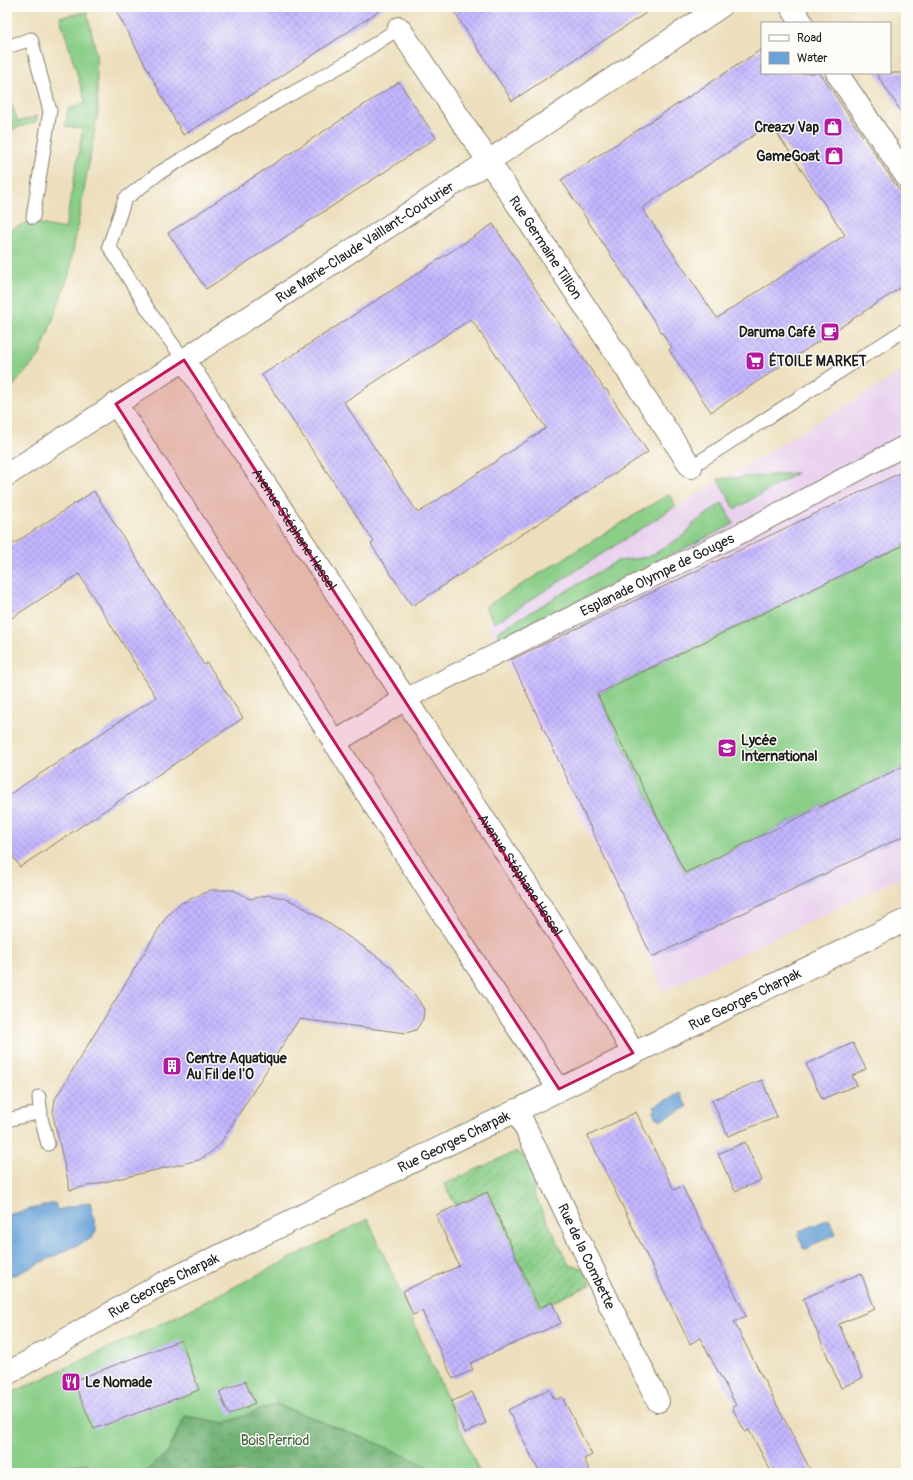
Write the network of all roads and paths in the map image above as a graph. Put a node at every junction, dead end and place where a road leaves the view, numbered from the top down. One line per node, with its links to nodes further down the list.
1 (720, 7): 7 (street, Rue Marie-Claude Vaillant-Couturier)
2 (791, 7): 3 (street)
3 (801, 22)
4 (399, 28): 7 (street, Rue Germaine Tillion); 11 (lane)
5 (7, 47): 9 (lane)
6 (837, 74): 8 (street)
7 (488, 161): 11 (street, Rue Marie-Claude Vaillant-Couturier); 14 (street, Rue Germaine Tillion)
8 (906, 176)
9 (33, 218)
10 (906, 329): 14 (lane)
11 (184, 360): 12 (street, Rue Marie-Claude Vaillant-Couturier); 16 (street, Avenue Stéphane Hessel)
12 (116, 404): 15 (street, Rue Marie-Claude Vaillant-Couturier); 17 (street)
13 (906, 445): 16 (street, Esplanade Olympe de Gouges)
14 (691, 467)
15 (7, 475)
16 (405, 699): 17 (street); 19 (street, Avenue Stéphane Hessel)
17 (334, 744): 20 (street)
18 (906, 920): 19 (street, Rue Georges Charpak)
19 (633, 1053): 20 (street, Rue Georges Charpak)
20 (559, 1089): 22 (street, Rue Georges Charpak)
21 (39, 1097): 23 (lane)
22 (517, 1110): 26 (street, Rue Georges Charpak); 27 (street, Rue de la Combette)
23 (42, 1112): 24 (lane); 25 (lane)
24 (7, 1120)
25 (48, 1144)
26 (7, 1374)
27 (658, 1401)

